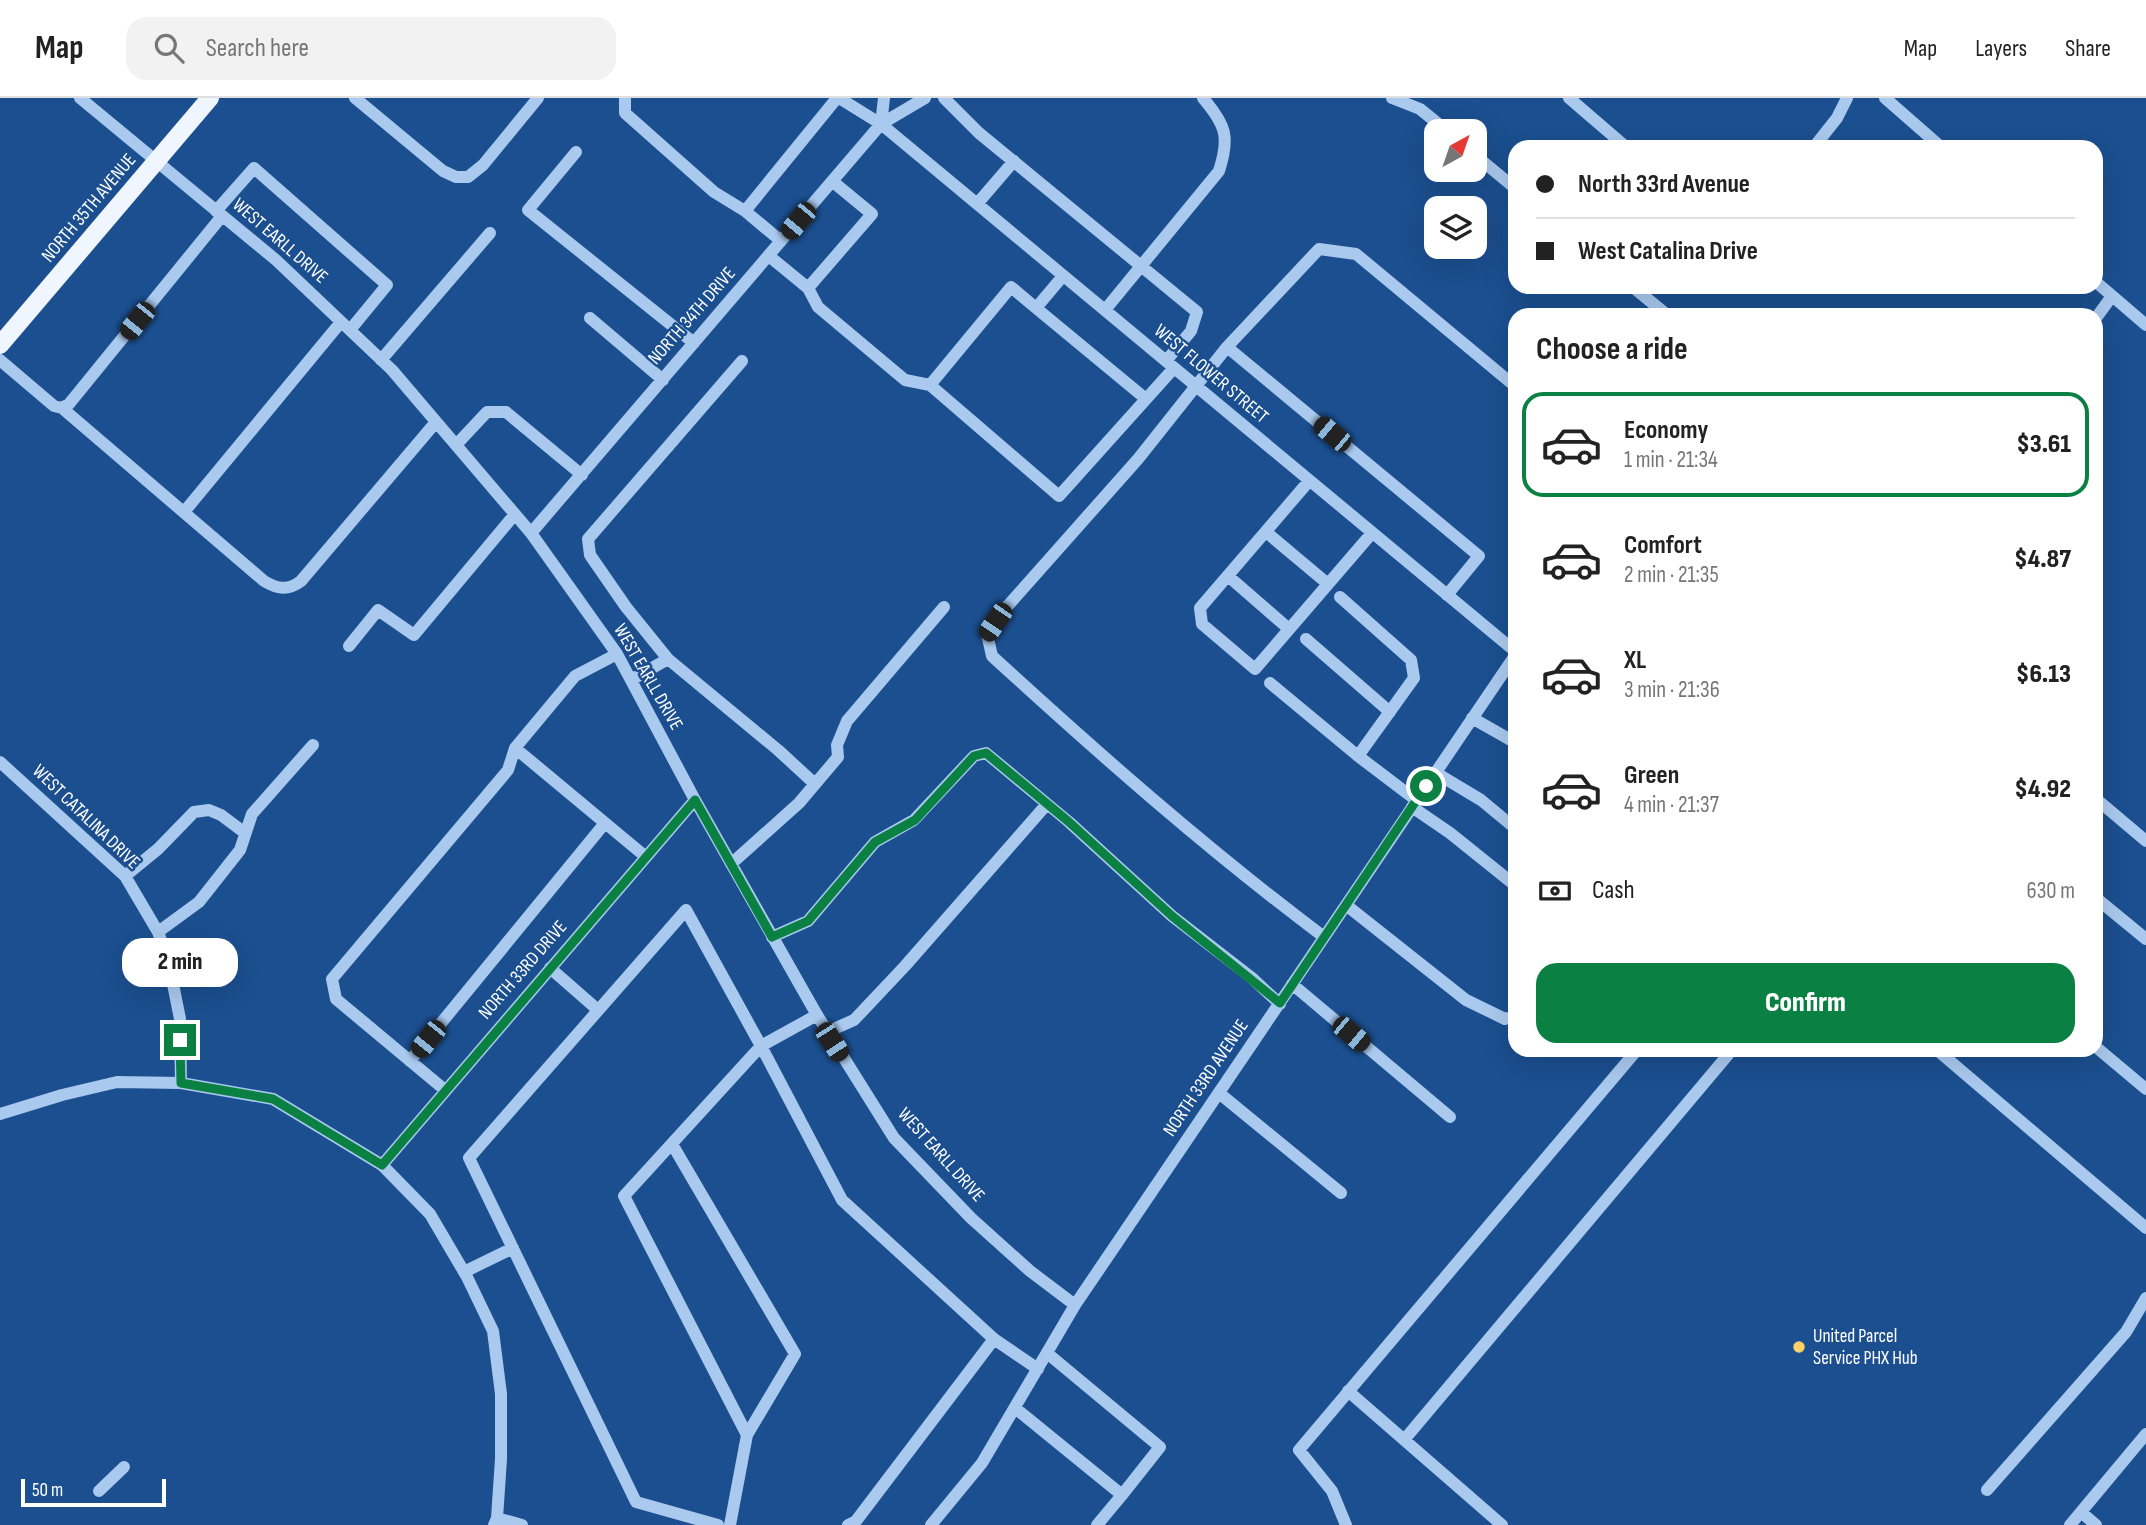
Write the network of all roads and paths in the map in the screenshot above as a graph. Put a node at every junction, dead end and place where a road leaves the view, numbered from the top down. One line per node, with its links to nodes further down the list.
1 (80, 98): 22 (street, WEST EARLL DRIVE)
2 (209, 98): 22 (main road, NORTH 35TH AVENUE)
3 (355, 98): 4 (street)
4 (538, 98)
5 (625, 98): 27 (street)
6 (838, 98): 16 (street, WEST FLOWER STREET); 27 (street)
7 (884, 98): 16 (street)
8 (925, 98): 16 (street, NORTH 34TH DRIVE)
9 (944, 98): 21 (street)
10 (1203, 98): 32 (street)
11 (1392, 98): 15 (street)
12 (1569, 98): 17 (street)
13 (1847, 98): 18 (street)
14 (1885, 98): 19 (street)
15 (1432, 119)
16 (881, 124): 24 (street, NORTH 34TH DRIVE); 26 (street, WEST FLOWER STREET)
17 (1618, 140)
18 (1820, 140)
19 (1933, 140)
20 (576, 152): 45 (street)
21 (1014, 161): 26 (street); 32 (street)
22 (155, 162): 28 (street, WEST EARLL DRIVE); 46 (main road, NORTH 35TH AVENUE)
23 (1488, 166): 25 (street)
24 (832, 181): 30 (street, NORTH 34TH DRIVE); 34 (street)
25 (1508, 182)
26 (978, 204): 33 (street, WEST FLOWER STREET)
27 (746, 211): 30 (street)
28 (219, 214): 44 (street, WEST EARLL DRIVE); 44 (street); 57 (street)
29 (490, 233): 49 (street)
30 (781, 242): 31 (street, NORTH 34TH DRIVE)
31 (769, 256): 34 (street); 45 (street, NORTH 34TH DRIVE)
32 (1140, 267): 41 (street); 51 (street)
33 (1063, 276): 38 (street); 41 (street, WEST FLOWER STREET)
34 (808, 288): 54 (street)
35 (2103, 288): 37 (street)
36 (1642, 294): 39 (street)
37 (2112, 296): 40 (street); 43 (street)
38 (1036, 308): 54 (street); 56 (street)
39 (1658, 308)
40 (2103, 308)
41 (1105, 310): 51 (street, WEST FLOWER STREET)
42 (590, 318): 52 (street)
43 (2146, 325)
44 (345, 326): 49 (street, WEST EARLL DRIVE); 62 (street)
45 (694, 343): 52 (street, NORTH 34TH DRIVE)
46 (0, 345)
47 (1227, 347): 53 (street); 55 (street); 69 (street)
48 (0, 360): 57 (street)
49 (381, 360): 58 (street, WEST EARLL DRIVE)
50 (742, 361): 77 (street)
51 (1170, 365): 55 (street, WEST FLOWER STREET); 56 (street)
52 (663, 380): 60 (street, NORTH 34TH DRIVE)
53 (1508, 380)
54 (930, 385): 56 (street)
55 (1197, 387): 61 (street, WEST FLOWER STREET); 106 (street)
56 (1146, 399)
57 (62, 408): 62 (street)
58 (436, 422): 59 (street, WEST EARLL DRIVE); 62 (street)
59 (456, 445): 60 (street); 63 (street, WEST EARLL DRIVE)
60 (582, 474): 65 (street, NORTH 34TH DRIVE)
61 (1309, 481): 64 (street); 66 (street, WEST FLOWER STREET)
62 (184, 512)
63 (515, 514): 65 (street, WEST EARLL DRIVE); 74 (street)
64 (1266, 531): 67 (street); 68 (street)
65 (531, 533): 76 (street, WEST EARLL DRIVE)
66 (1372, 533): 68 (street); 69 (street, WEST FLOWER STREET)
67 (1228, 576): 72 (street); 72 (street)
68 (1328, 584): 72 (street)
69 (1447, 595): 75 (street, WEST FLOWER STREET)
70 (1339, 597): 81 (street)
71 (944, 607): 89 (street)
72 (1289, 629)
73 (1306, 639): 81 (street)
74 (349, 646)
75 (1508, 646)
76 (617, 654): 79 (street, WEST EARLL DRIVE); 85 (street)
77 (668, 659): 79 (street); 89 (street)
78 (1508, 665): 82 (street, NORTH 33RD AVENUE)
79 (631, 680): 90 (street, WEST EARLL DRIVE)
80 (1270, 683): 86 (street)
81 (1390, 712): 86 (street)
82 (1472, 718): 83 (street); 88 (street, NORTH 33RD AVENUE)
83 (1508, 738)
84 (313, 745): 96 (street)
85 (515, 748): 95 (street); 120 (street)
86 (1358, 756): 92 (street)
87 (0, 762): 100 (street, WEST CATALINA DRIVE)
88 (1436, 772): 92 (street, NORTH 33RD AVENUE); 94 (street)
89 (815, 784): 99 (street)
90 (695, 800): 98 (street, NORTH 33RD DRIVE); 99 (street, WEST EARLL DRIVE)
91 (1047, 804): 105 (street); 110 (street); 114 (street)
92 (1414, 804): 101 (street); 103 (street, NORTH 33RD AVENUE)
93 (2103, 805): 97 (street)
94 (1508, 822)
95 (605, 823): 98 (street); 120 (street)
96 (245, 834): 100 (street); 104 (street)
97 (2146, 841)
98 (646, 857): 108 (street, NORTH 33RD DRIVE)
99 (731, 864): 105 (street, WEST EARLL DRIVE)
100 (125, 876): 104 (street, WEST CATALINA DRIVE)
101 (1508, 880)
102 (2103, 904): 107 (street)
103 (1346, 905): 106 (street, NORTH 33RD AVENUE); 113 (street)
104 (158, 932): 121 (street, WEST CATALINA DRIVE)
105 (772, 937): 112 (street, WEST EARLL DRIVE)
106 (1324, 937): 109 (street, NORTH 33RD AVENUE)
107 (2146, 939)
108 (550, 968): 111 (street); 123 (street, NORTH 33RD DRIVE)
109 (1292, 984): 110 (street, NORTH 33RD AVENUE); 126 (street)
110 (1280, 1003): 124 (street, NORTH 33RD AVENUE)
111 (598, 1010): 115 (street); 131 (street)
112 (817, 1015): 114 (street, WEST EARLL DRIVE); 115 (street)
113 (1508, 1018)
114 (827, 1032): 134 (street, WEST EARLL DRIVE)
115 (761, 1046): 127 (street); 135 (street)
116 (2103, 1053): 122 (street)
117 (1631, 1057): 138 (street)
118 (1726, 1057): 142 (street)
119 (1945, 1057): 130 (street)
120 (410, 1060): 123 (street)
121 (181, 1083): 125 (street); 128 (street)
122 (2146, 1089)
123 (445, 1090): 128 (street, NORTH 33RD DRIVE)
124 (1219, 1093): 129 (street); 134 (street, NORTH 33RD AVENUE)
125 (0, 1114)
126 (1450, 1117)
127 (672, 1144): 141 (street); 141 (street)
128 (382, 1165): 132 (street)
129 (1341, 1193)
130 (2146, 1228)
131 (513, 1248): 132 (street); 150 (street)
132 (464, 1272): 148 (street)
133 (2146, 1298): 144 (street)
134 (1075, 1306): 136 (street, NORTH 33RD AVENUE)
135 (994, 1339): 137 (street); 152 (street)
136 (1047, 1353): 137 (street, NORTH 33RD AVENUE); 146 (street)
137 (1038, 1369): 139 (street, NORTH 33RD AVENUE)
138 (1348, 1391): 142 (street); 155 (street)
139 (1015, 1408): 146 (street); 153 (street, NORTH 33RD AVENUE)
140 (2146, 1434): 147 (street)
141 (747, 1436): 151 (street)
142 (1404, 1440): 156 (street)
143 (124, 1466): 145 (street)
144 (1987, 1490)
145 (99, 1491)
146 (1122, 1495): 154 (street)
147 (2081, 1512): 157 (street); 158 (street)
148 (495, 1522): 149 (street)
149 (522, 1525)
150 (718, 1525)
151 (730, 1525)
152 (848, 1525)
153 (931, 1525)
154 (1097, 1525)
155 (1346, 1525)
156 (1502, 1525)
157 (2070, 1525)
158 (2096, 1525)

